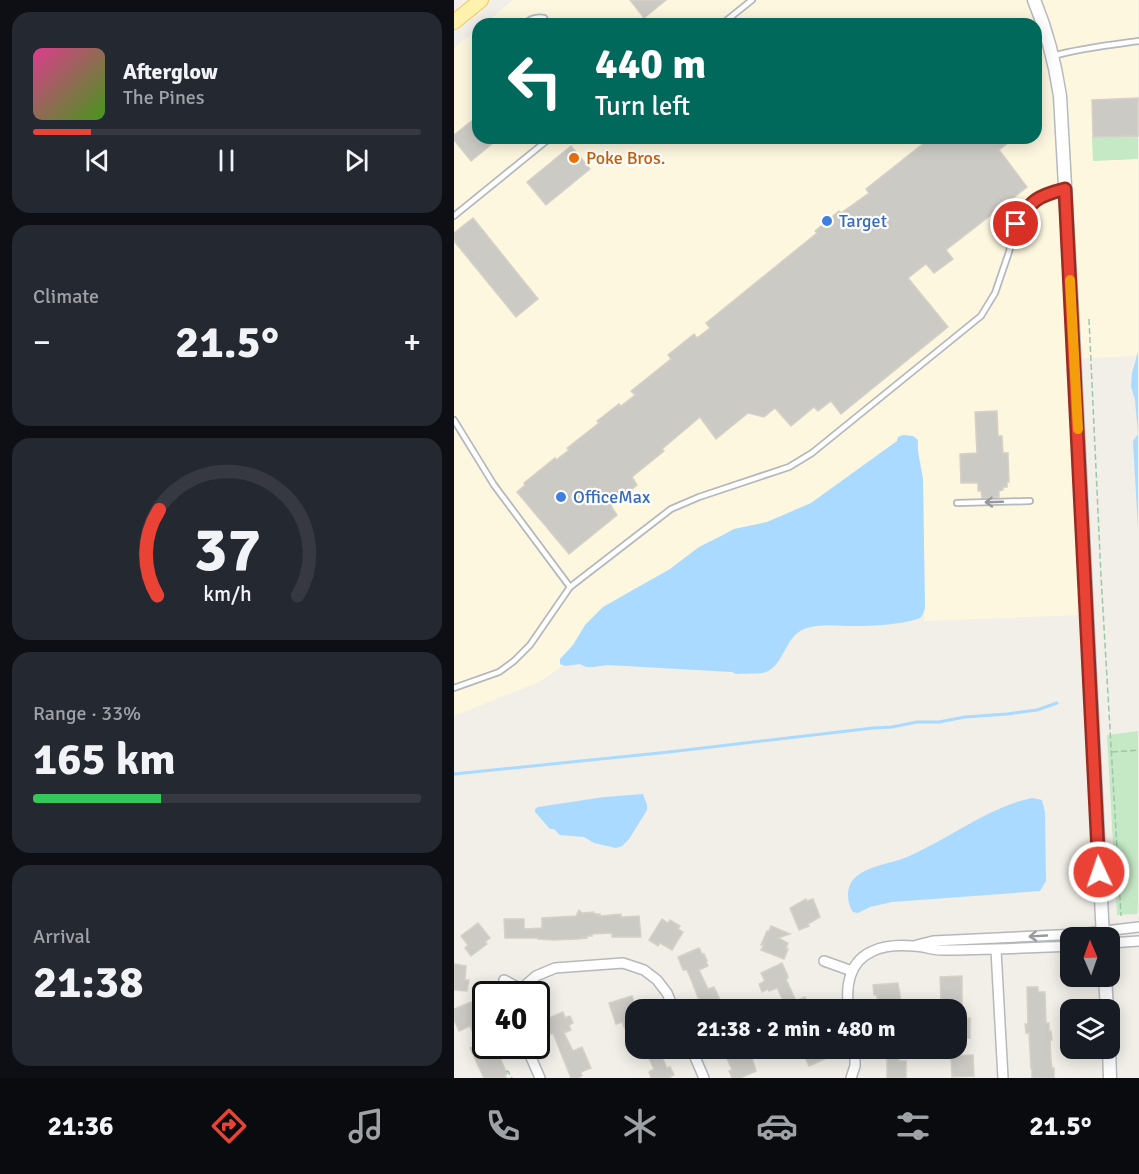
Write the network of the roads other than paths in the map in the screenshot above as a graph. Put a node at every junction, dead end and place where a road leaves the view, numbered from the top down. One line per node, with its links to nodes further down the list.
1 (481, 0): 6 (main road)
2 (752, 0): 4 (lane)
3 (1034, 0): 5 (street)
4 (730, 18)
5 (1040, 18)
6 (454, 21)
7 (1042, 22): 9 (street)
8 (1138, 41): 9 (lane)
9 (1053, 57): 11 (street)
10 (543, 144): 12 (lane)
11 (1065, 189): 16 (lane); 18 (street)
12 (454, 216)
13 (454, 420): 16 (lane)
14 (1030, 501): 15 (lane, one-way to 15)
15 (957, 503)
16 (570, 588): 17 (lane)
17 (454, 688)
18 (1103, 927)
19 (1138, 927): 20 (street)
20 (1120, 931)
21 (1060, 935): 24 (street, one-way to 24)
22 (1138, 941): 23 (street)
23 (1120, 942)
24 (915, 946): 26 (street); 28 (street)
25 (1060, 947): 26 (street)
26 (996, 950): 39 (street)
27 (824, 961): 28 (street)
28 (852, 971): 31 (street)
29 (531, 981): 30 (street)
30 (669, 999)
31 (848, 999)
32 (532, 1059): 36 (street)
33 (696, 1059): 37 (street)
34 (855, 1059): 38 (street)
35 (1109, 1059): 40 (street)
36 (540, 1078)
37 (704, 1078)
38 (851, 1078)
39 (1003, 1078)
40 (1110, 1078)

